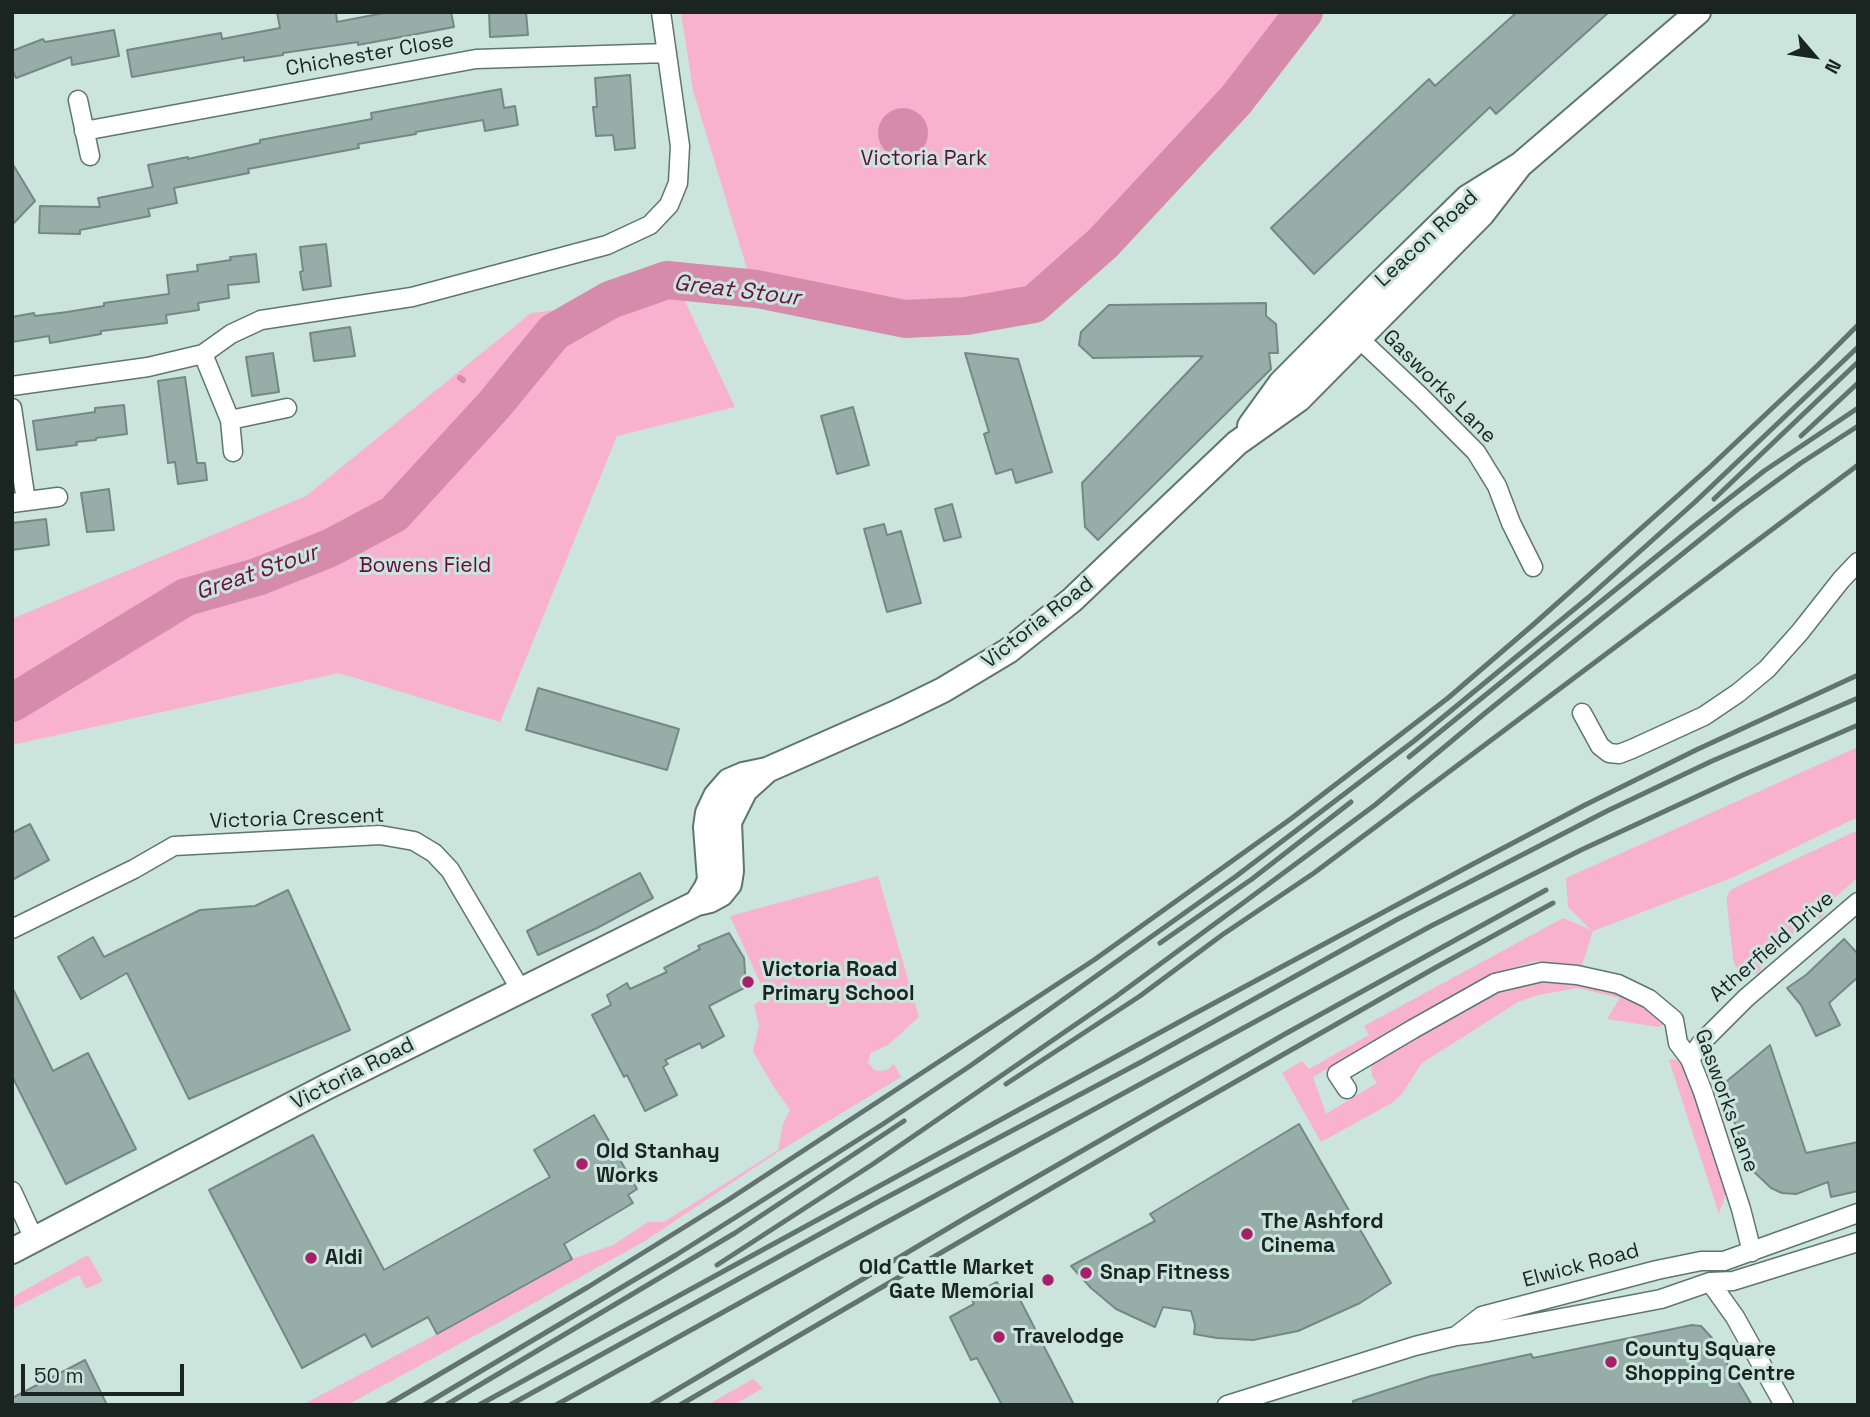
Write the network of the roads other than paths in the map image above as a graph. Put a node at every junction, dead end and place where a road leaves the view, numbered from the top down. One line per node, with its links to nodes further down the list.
1 (661, 12): 3 (street)
2 (1698, 12): 7 (street, Leacon Road)
3 (667, 53): 5 (street, Chichester Close); 8 (street)
4 (78, 100): 5 (street)
5 (84, 131): 6 (street)
6 (90, 156)
7 (1350, 330): 17 (street, Gasworks Lane); 21 (street, Victoria Road)
8 (203, 354): 9 (street); 12 (street)
9 (12, 386)
10 (12, 408): 15 (street)
11 (287, 408): 12 (street)
12 (230, 420): 13 (street)
13 (233, 452)
14 (58, 497): 15 (street)
15 (19, 502)
16 (1858, 562): 18 (street)
17 (1533, 567)
18 (1582, 713)
19 (1856, 909): 22 (street, Atherfield Drive)
20 (12, 929): 21 (street, Victoria Crescent)
21 (522, 992): 26 (street, Victoria Road)
22 (1690, 1059): 23 (street, Gasworks Lane); 29 (street, Gasworks Lane)
23 (1347, 1089)
24 (12, 1191): 26 (street)
25 (1858, 1214): 29 (street, Elwick Road)
26 (34, 1239): 28 (street, Victoria Road)
27 (1858, 1242): 31 (street, Elwick Road)
28 (12, 1251)
29 (1752, 1252): 30 (street, Elwick Road)
30 (1724, 1261): 31 (street); 32 (street, Elwick Road)
31 (1710, 1282): 32 (street, Elwick Road); 34 (street)
32 (1456, 1336): 33 (street, Elwick Road)
33 (1227, 1405)
34 (1784, 1405)

